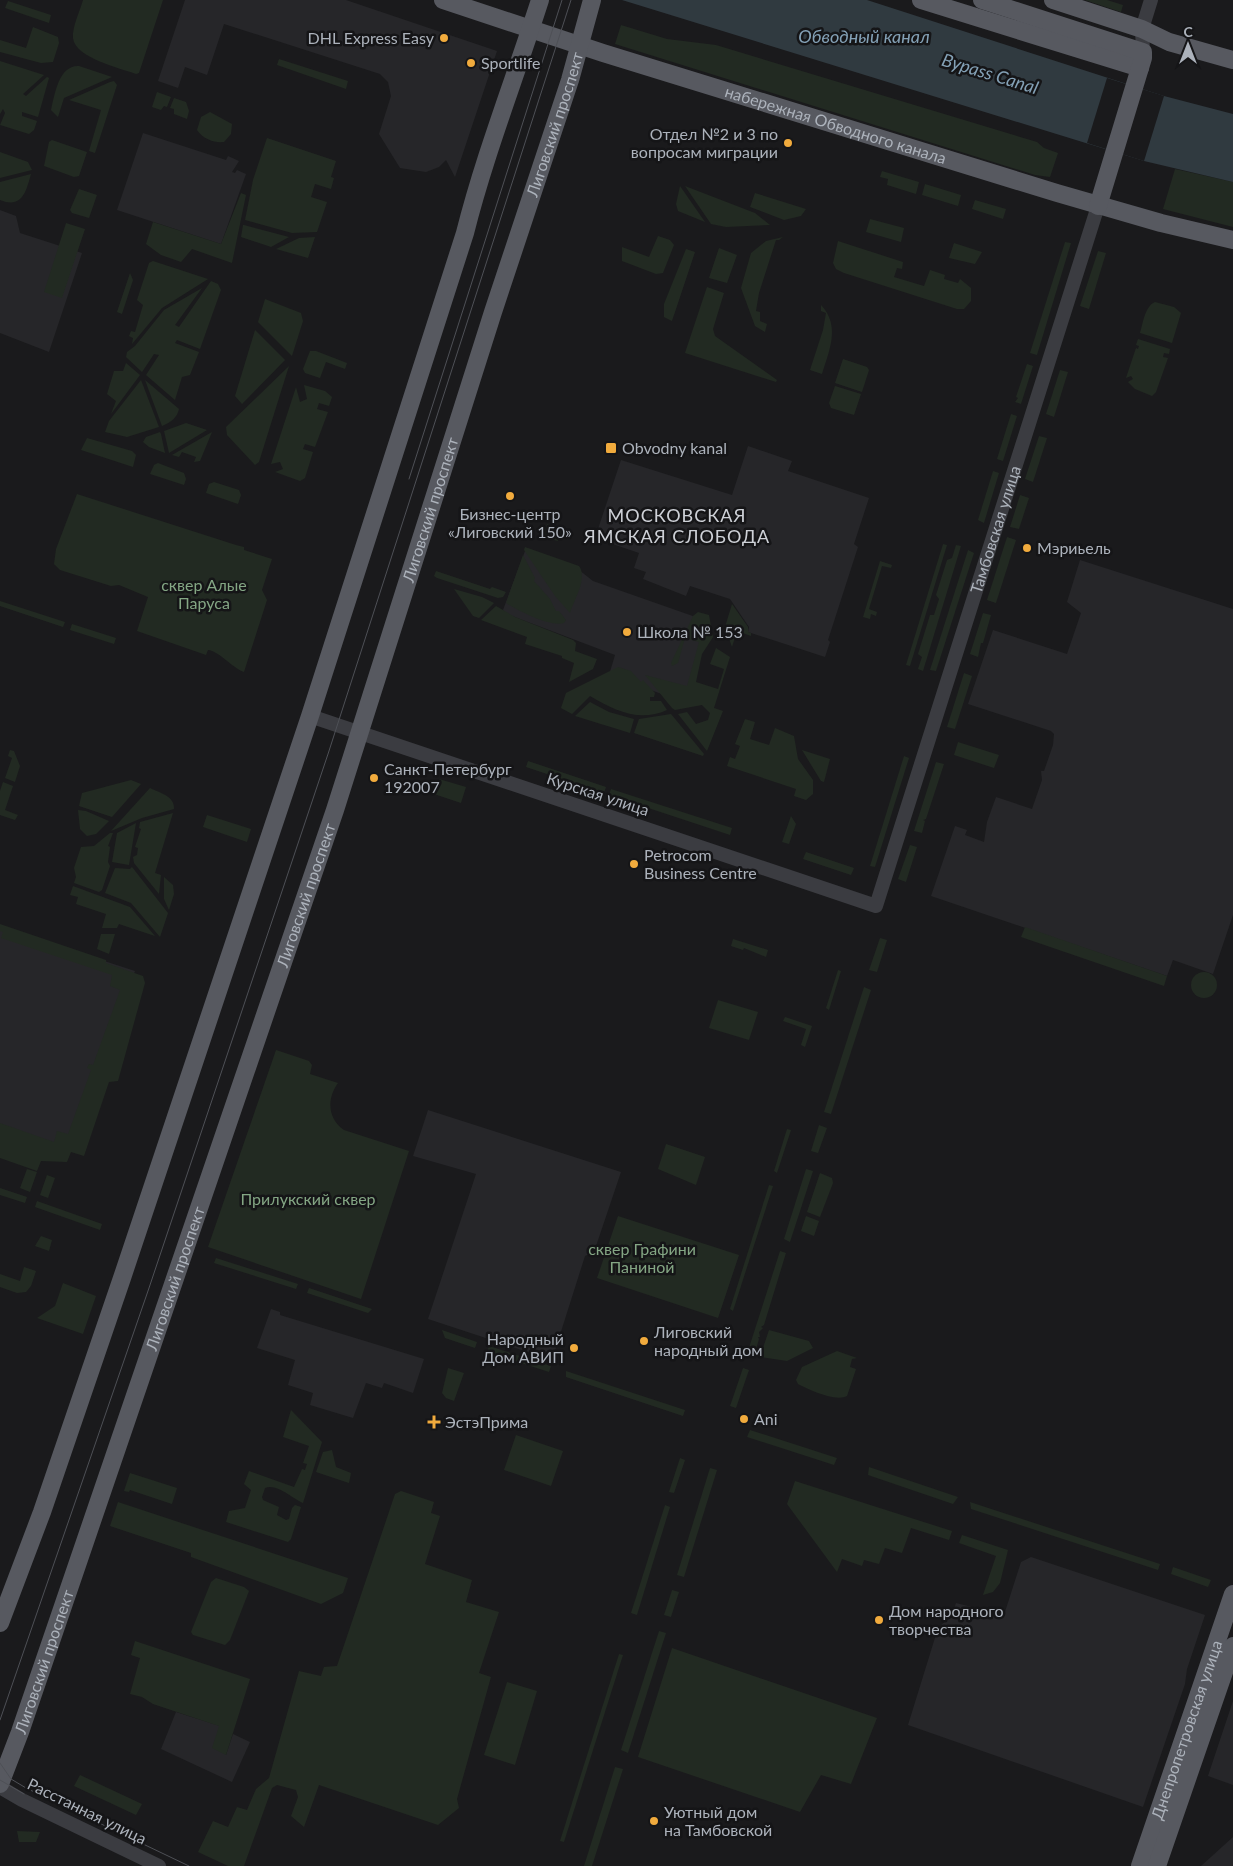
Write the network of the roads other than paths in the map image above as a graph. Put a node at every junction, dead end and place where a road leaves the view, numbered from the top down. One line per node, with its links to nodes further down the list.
1 (443, 0): 9 (main road, набережная Обводного канала)
2 (592, 0): 8 (main road, Лиговский проспект)
3 (921, 0): 14 (main road)
4 (982, 0): 14 (main road)
5 (1053, 0): 10 (main road)
6 (1151, 0): 10 (street)
7 (536, 1): 9 (main road); 11 (main road)
8 (587, 18): 11 (main road); 13 (main road, Лиговский проспект)
9 (530, 28): 11 (main road, набережная Обводного канала); 18 (main road)
10 (1142, 29): 12 (main road); 14 (street)
11 (555, 36): 13 (main road, набережная Обводного канала)
12 (1169, 42): 14 (main road); 15 (main road)
13 (580, 45): 16 (main road, набережная Обводного канала); 19 (main road, Лиговский проспект)
14 (1142, 59): 16 (main road, Тамбовская улица)
15 (1233, 60)
16 (1098, 206): 17 (main road, набережная Обводного канала); 20 (street, Тамбовская улица)
17 (1233, 240)
18 (310, 716): 19 (street, Курская улица); 22 (main road)
19 (359, 733): 20 (street, Курская улица); 24 (main road, Лиговский проспект)
20 (876, 906)
21 (1233, 1594): 26 (main road, Днепропетровская улица)
22 (0, 1623)
23 (1233, 1646): 27 (main road, Днепропетровская улица)
24 (0, 1786): 25 (street, Расстанная улица)
25 (159, 1866)
26 (1140, 1866)
27 (1158, 1866)

